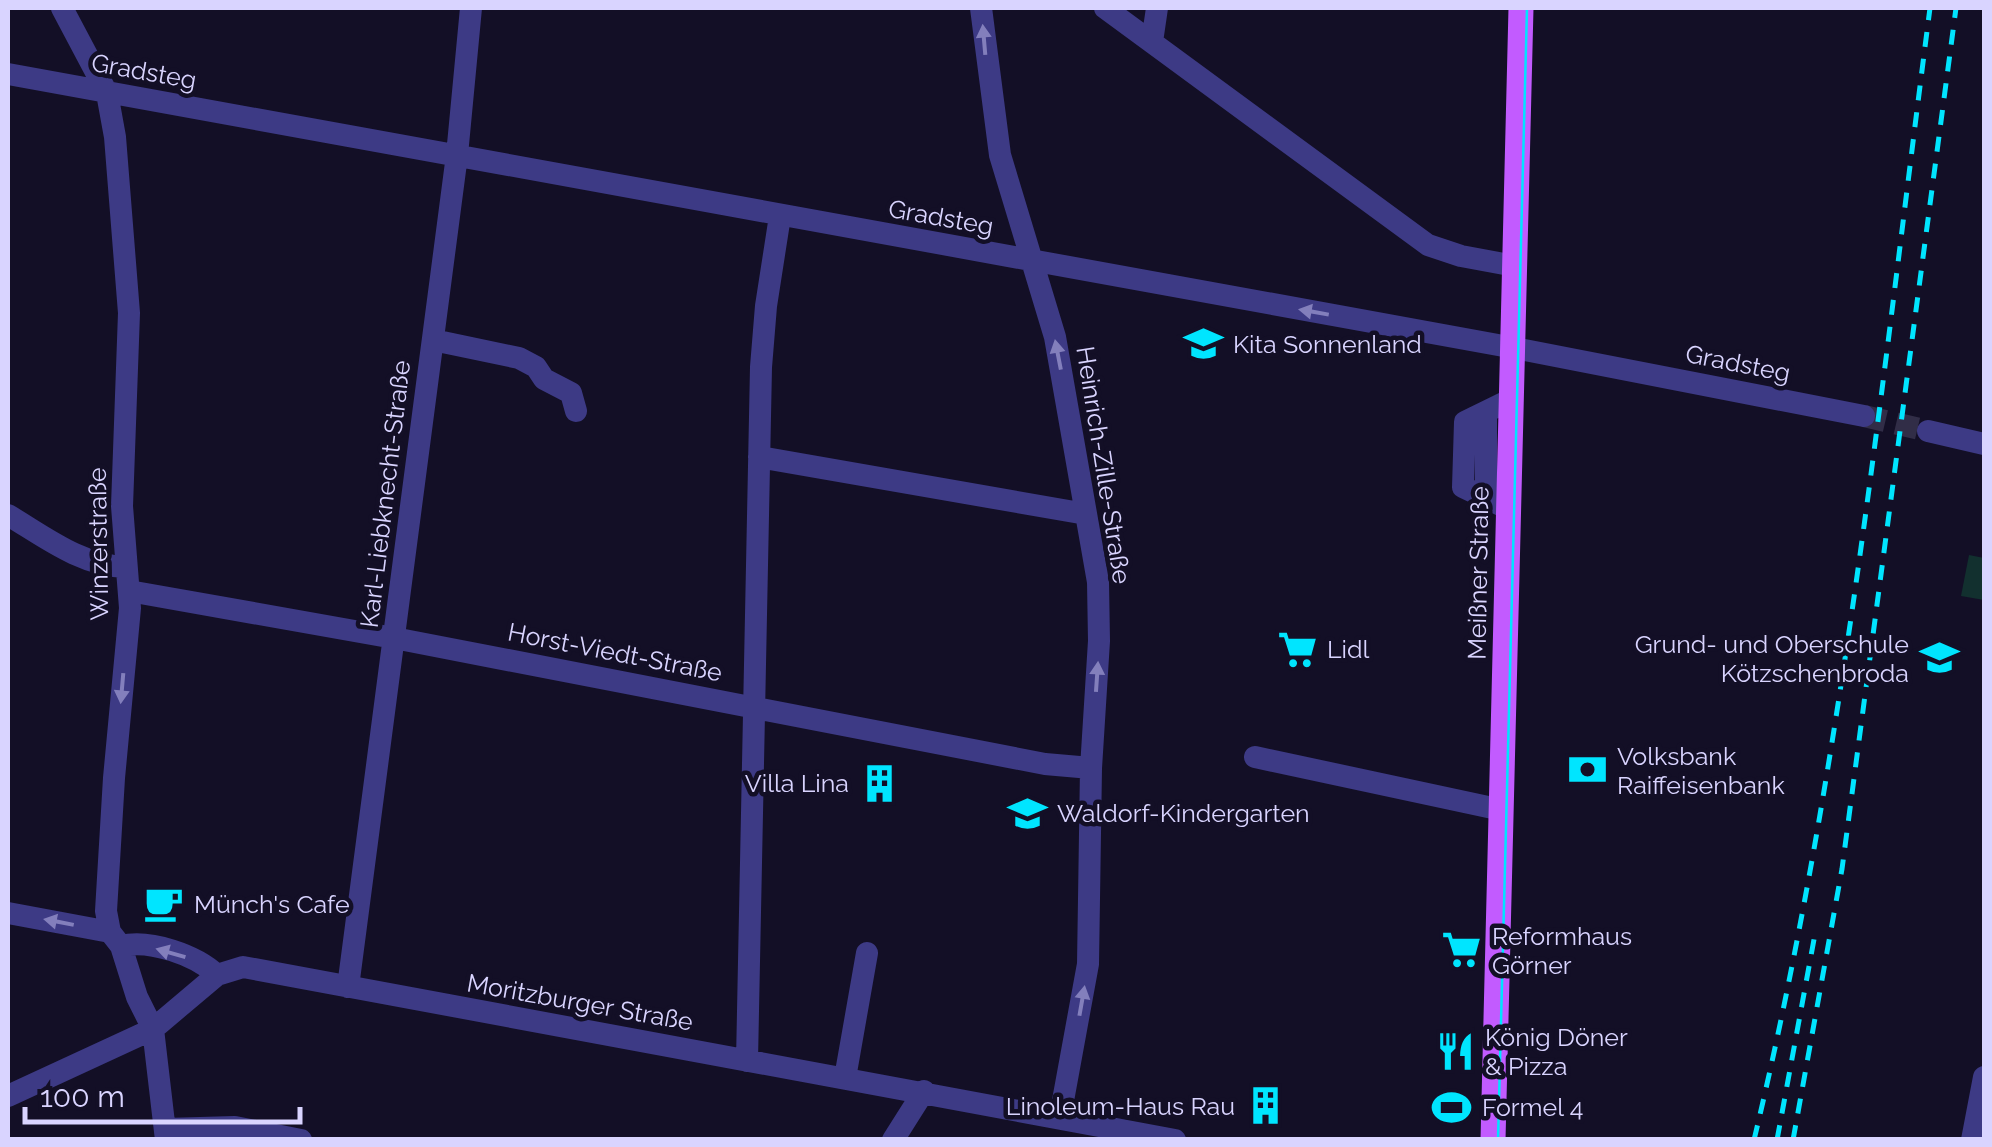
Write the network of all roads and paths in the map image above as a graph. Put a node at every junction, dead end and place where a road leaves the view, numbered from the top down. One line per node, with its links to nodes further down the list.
1 (62, 8): 9 (street, Winzerstraße)
2 (470, 8): 10 (street, Karl-Liebknecht-Straße)
3 (981, 8): 12 (street, Heinrich-Zille-Straße, one-way to 3)
4 (1105, 8): 7 (street)
5 (1158, 8): 7 (street)
6 (1522, 8): 13 (main road, Meißner Straße)
7 (1152, 42): 13 (street)
8 (8, 74): 9 (street, Gradsteg)
9 (107, 92): 10 (street, Gradsteg); 25 (street, Winzerstraße)
10 (456, 156): 11 (street, Gradsteg); 14 (street, Karl-Liebknecht-Straße)
11 (780, 216): 12 (street, Gradsteg); 21 (street)
12 (1032, 262): 15 (street, Gradsteg, one-way to 12); 24 (street, Heinrich-Zille-Straße, one-way to 12)
13 (1515, 266): 15 (main road, Meißner Straße)
14 (432, 340): 17 (street); 27 (street, Karl-Liebknecht-Straße)
15 (1514, 348): 16 (main road, Meißner Straße); 18 (street, Gradsteg)
16 (1512, 399): 22 (main road, Meißner Straße); 22 (street)
17 (576, 411)
18 (1864, 416)
19 (1928, 431): 20 (street)
20 (1984, 444)
21 (759, 457): 24 (street); 28 (street)
22 (1510, 509): 31 (main road, Meißner Straße)
23 (8, 514): 25 (street)
24 (1086, 514): 30 (street, Heinrich-Zille-Straße, one-way to 24)
25 (125, 568): 26 (street, Winzerstraße)
26 (129, 591): 27 (street, Horst-Viedt-Straße); 33 (street, Winzerstraße, one-way to 33)
27 (394, 638): 28 (street, Horst-Viedt-Straße); 36 (street, Karl-Liebknecht-Straße)
28 (755, 707): 30 (street, Horst-Viedt-Straße); 38 (street)
29 (1255, 757): 31 (street)
30 (1091, 768): 43 (street, Heinrich-Zille-Straße, one-way to 30)
31 (1502, 810): 48 (main road, Meißner Straße)
32 (8, 912): 33 (street, one-way to 32)
33 (116, 939): 35 (street, one-way to 33); 37 (street, Winzerstraße)
34 (866, 954): 40 (street)
35 (217, 974): 36 (street, Moritzburger Straße); 37 (street)
36 (348, 987): 38 (street, Moritzburger Straße)
37 (153, 1029): 42 (street); 44 (street, Winzerstraße)
38 (747, 1061): 40 (street, Moritzburger Straße)
39 (1984, 1077): 49 (street)
40 (845, 1078): 41 (street, Moritzburger Straße)
41 (924, 1091): 43 (street, Moritzburger Straße); 46 (street)
42 (8, 1096)
43 (1060, 1117): 47 (street, Moritzburger Straße)
44 (166, 1134): 45 (street)
45 (301, 1140)
46 (893, 1140)
47 (1175, 1140)
48 (1493, 1140)
49 (1972, 1140)

